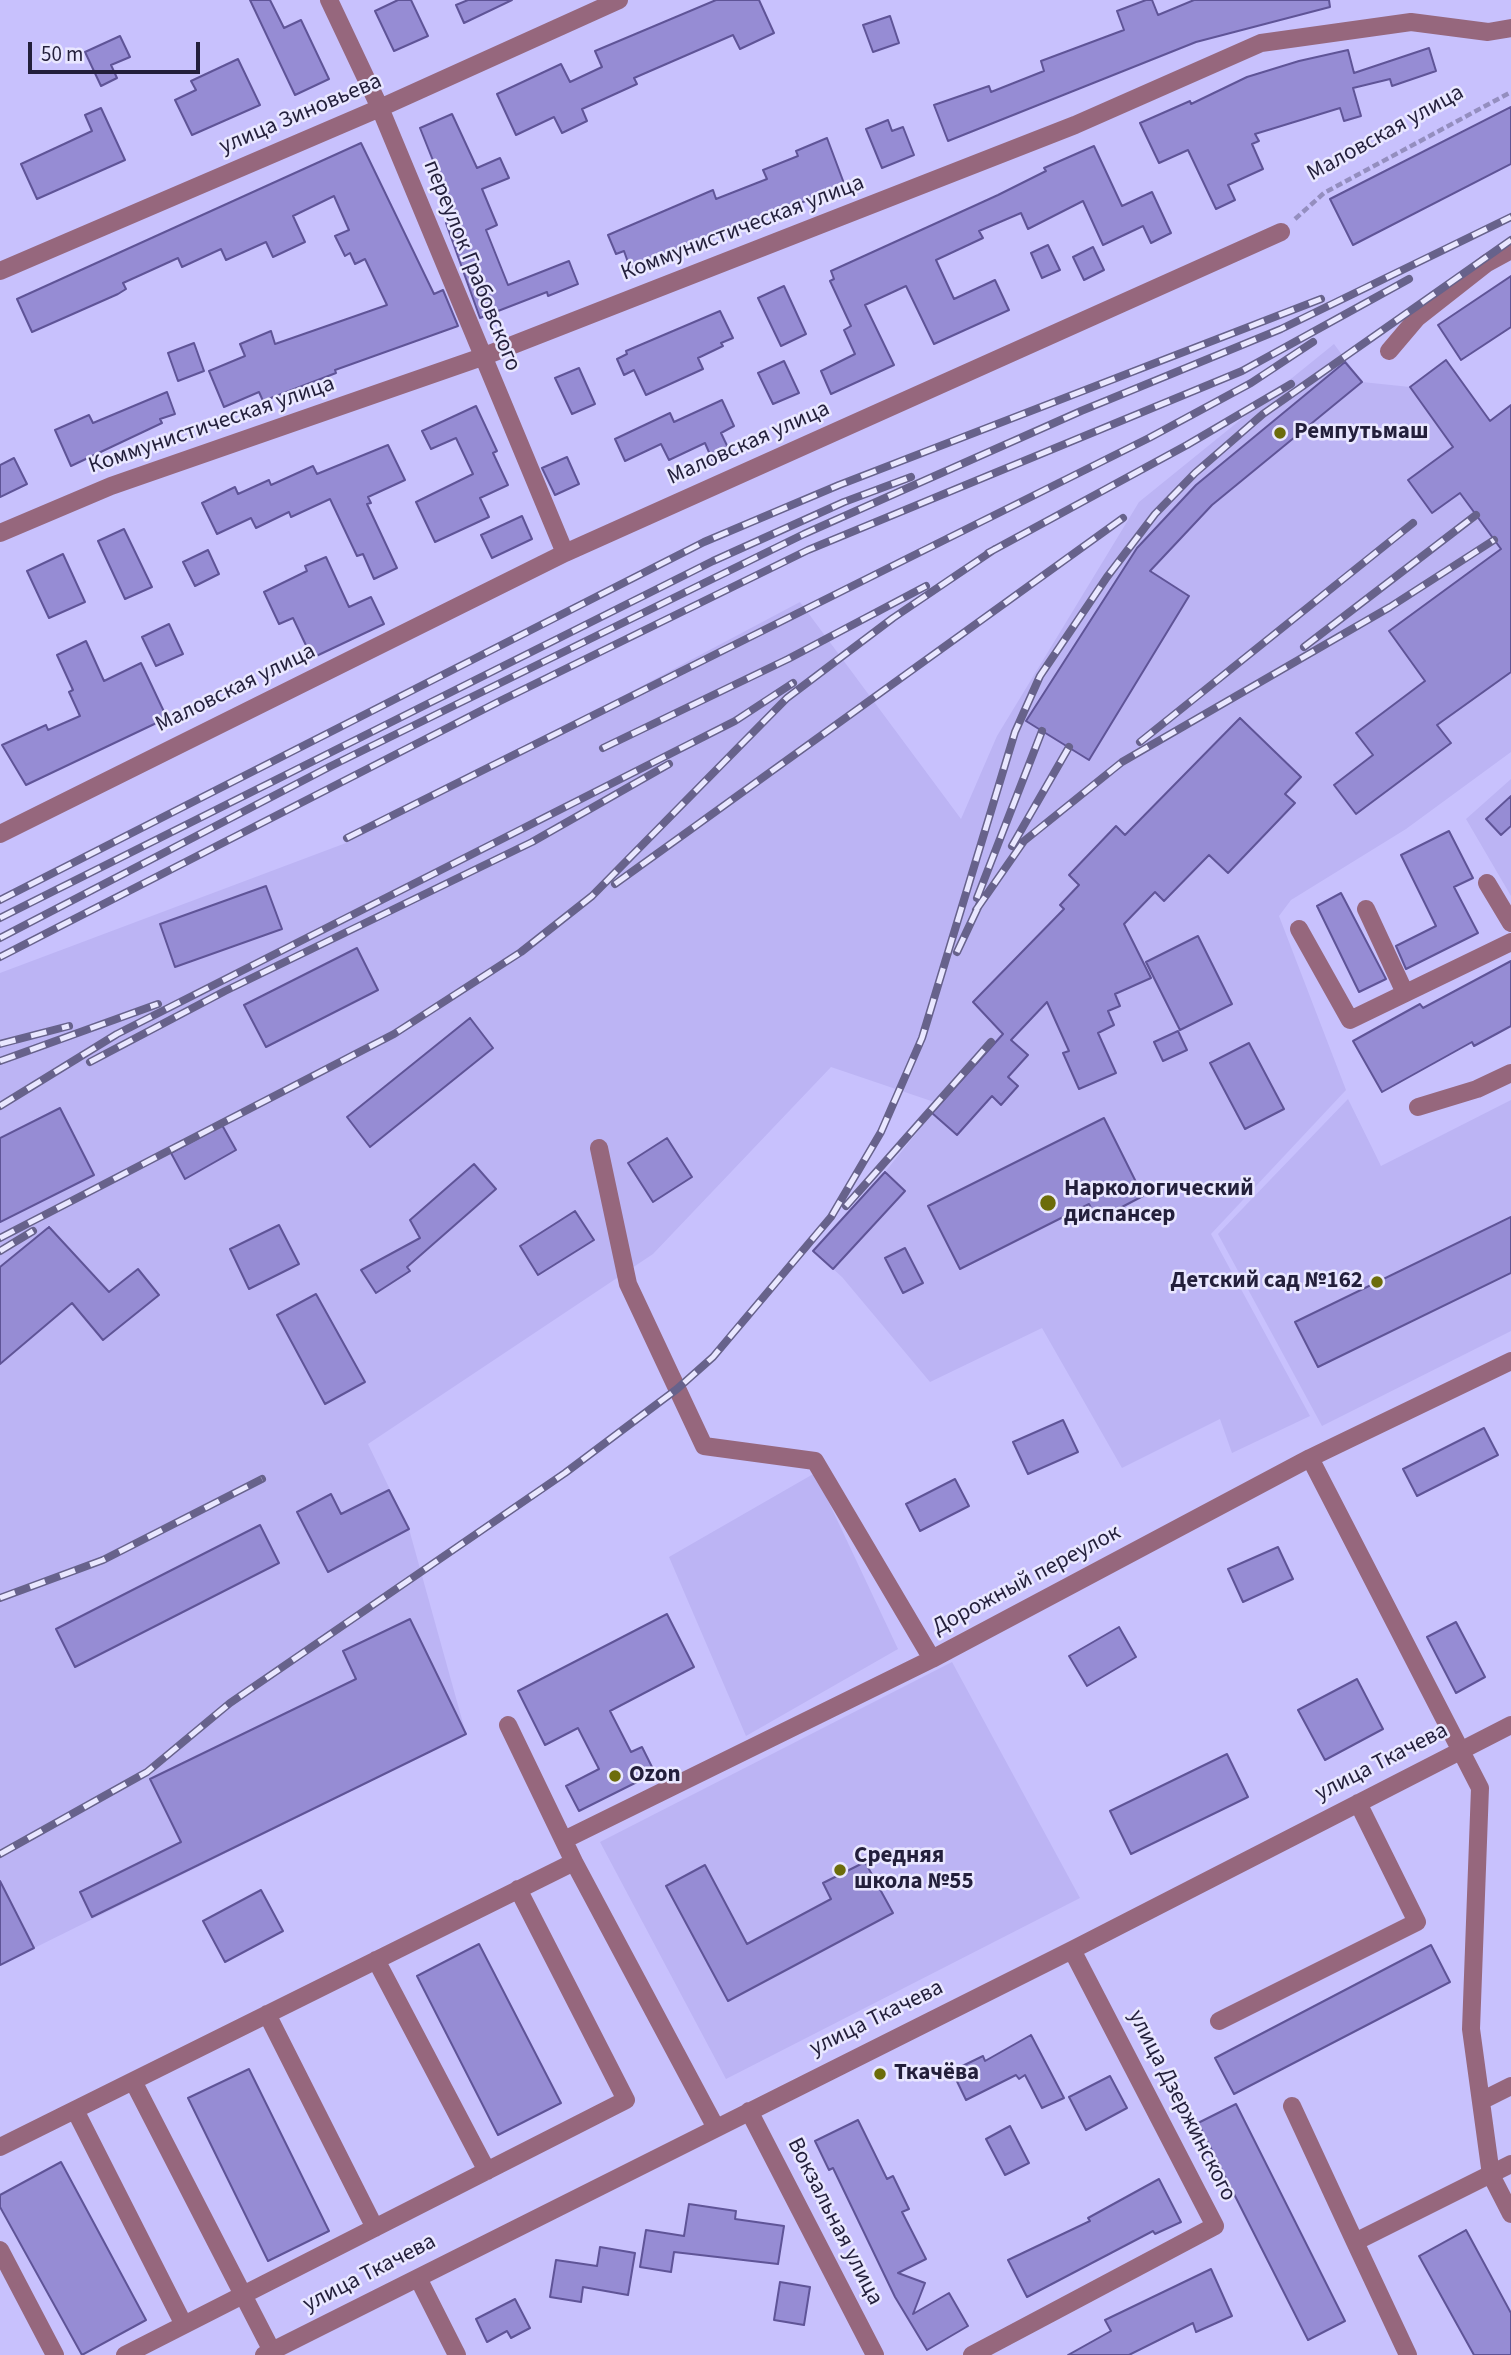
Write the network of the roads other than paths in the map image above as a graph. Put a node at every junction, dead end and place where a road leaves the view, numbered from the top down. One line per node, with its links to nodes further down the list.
1 (329, 0): 4 (street, переулок Грабовского)
2 (619, 0): 4 (street, улица Зиновьева)
3 (1511, 28): 9 (street, Коммунистическая улица)
4 (380, 108): 7 (street, улица Зиновьева); 9 (street, переулок Грабовского)
5 (1281, 232): 11 (street, Маловская улица)
6 (1511, 250): 8 (street)
7 (0, 271)
8 (1389, 351)
9 (482, 357): 10 (street, Коммунистическая улица); 11 (street, переулок Грабовского)
10 (0, 533)
11 (565, 553): 12 (street, Маловская улица)
12 (0, 834)
13 (1487, 883): 15 (street)
14 (1366, 909): 18 (street)
15 (1511, 923)
16 (1299, 929): 18 (street)
17 (1511, 942): 18 (street)
18 (1405, 993)
19 (1511, 1073): 20 (street)
20 (1418, 1107)
21 (599, 1148): 24 (street)
22 (1511, 1361): 23 (street, Дорожный переулок)
23 (1310, 1458): 24 (street, Дорожный переулок); 27 (street)
24 (932, 1659): 29 (street, Дорожный переулок)
25 (508, 1725): 29 (street)
26 (1511, 1726): 27 (street, улица Ткачева)
27 (1461, 1750): 28 (street, улица Ткачева); 38 (street)
28 (1358, 1803): 32 (street, улица Ткачева); 35 (street)
29 (564, 1840): 30 (street)
30 (574, 1862): 31 (street); 42 (street)
31 (518, 1889): 33 (street); 45 (street)
32 (1072, 1950): 41 (street, улица Ткачева); 59 (street, улица Дзержинского)
33 (376, 1960): 34 (street); 45 (street)
34 (267, 2014): 36 (street); 48 (street)
35 (1219, 2021)
36 (133, 2081): 40 (street); 52 (street)
37 (1511, 2086): 38 (street)
38 (1481, 2101): 46 (street)
39 (1292, 2106): 49 (street)
40 (75, 2110): 43 (street); 53 (street)
41 (749, 2111): 42 (street, улица Ткачева); 58 (street, Вокзальная улица)
42 (716, 2128): 51 (street, улица Ткачева)
43 (0, 2147)
44 (1511, 2165): 46 (street)
45 (487, 2171): 48 (street)
46 (1491, 2175): 47 (street); 49 (street)
47 (1511, 2214)
48 (375, 2228): 52 (street)
49 (1355, 2242): 60 (street)
50 (0, 2250): 55 (street)
51 (418, 2278): 54 (street, улица Ткачева); 57 (street)
52 (244, 2295): 53 (street); 54 (street)
53 (184, 2325): 56 (street)
54 (268, 2353)
55 (55, 2355)
56 (125, 2355)
57 (457, 2355)
58 (875, 2355)
59 (972, 2355)
60 (1408, 2355)

